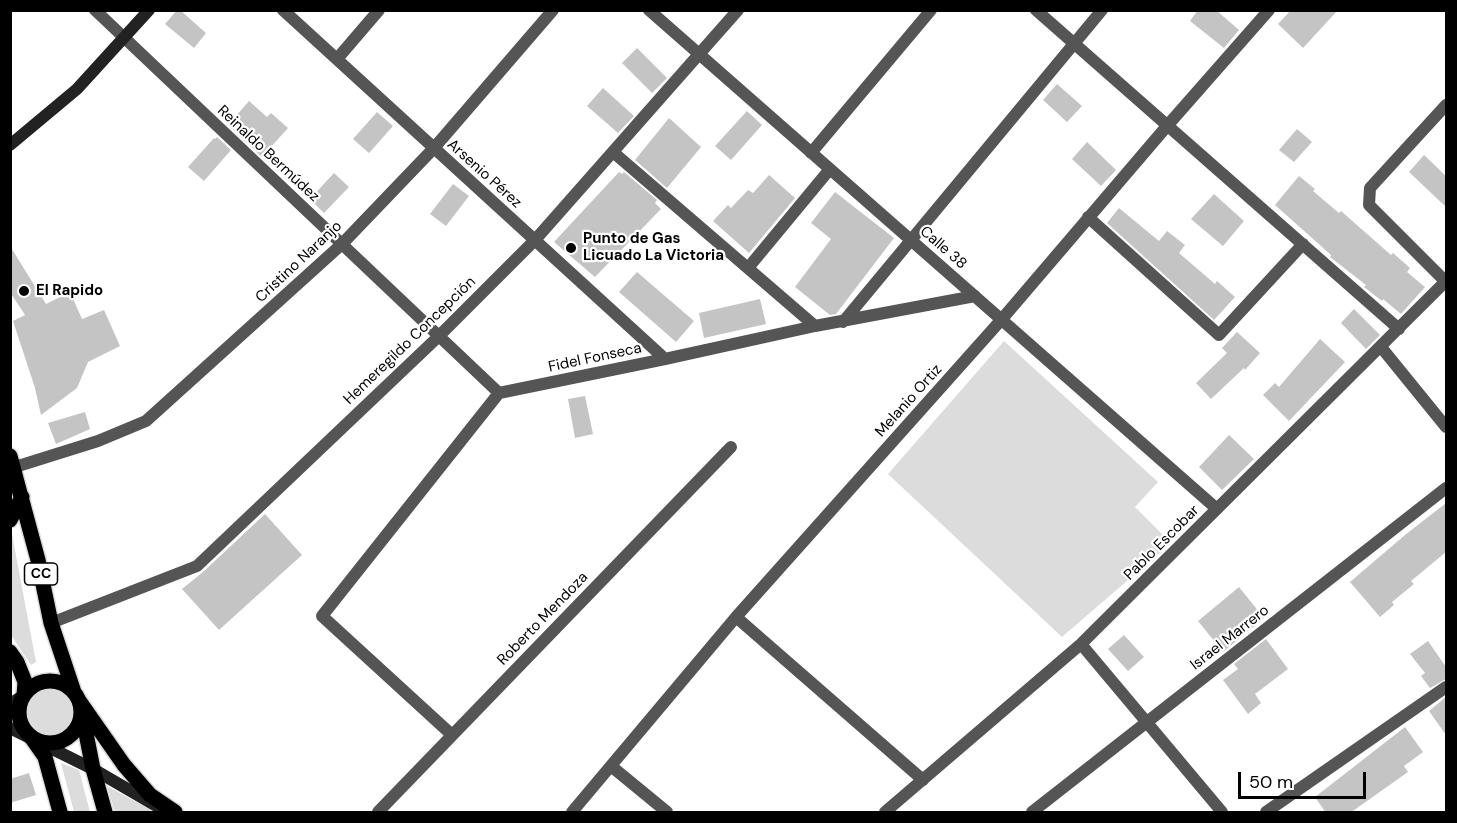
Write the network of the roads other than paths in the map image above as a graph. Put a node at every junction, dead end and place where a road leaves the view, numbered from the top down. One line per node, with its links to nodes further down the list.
1 (95, 10): 12 (street, Reinaldo Bermúdez)
2 (148, 10): 12 (main road)
3 (283, 10): 15 (street, Arsenio Pérez)
4 (379, 10): 15 (street)
5 (553, 10): 19 (street, Cristino Naranjo)
6 (649, 10): 14 (street, Calle 38)
7 (738, 10): 14 (street, Hemeregildo Concepción)
8 (931, 10): 21 (street)
9 (1036, 10): 13 (street)
10 (1102, 10): 13 (street)
11 (1269, 10): 17 (street, Melanio Ortiz)
12 (124, 38): 18 (main road); 26 (street, Reinaldo Bermúdez)
13 (1073, 43): 17 (street); 25 (street)
14 (699, 54): 20 (street, Hemeregildo Concepción); 21 (street, Calle 38)
15 (337, 59): 19 (street, Arsenio Pérez)
16 (1446, 105): 29 (street)
17 (1167, 126): 23 (street, Melanio Ortiz); 27 (street)
18 (10, 145)
19 (434, 148): 24 (street, Arsenio Pérez); 26 (street, Cristino Naranjo)
20 (613, 152): 24 (street, Hemeregildo Concepción); 28 (street)
21 (811, 153): 22 (street, Calle 38)
22 (830, 169): 25 (street, Calle 38); 28 (street)
23 (1088, 217): 27 (street); 31 (street, Melanio Ortiz)
24 (535, 240): 35 (street, Hemeregildo Concepción); 37 (street, Arsenio Pérez)
25 (910, 240): 30 (street, Calle 38); 32 (street)
26 (342, 244): 35 (street, Reinaldo Bermúdez); 41 (street, Cristino Naranjo)
27 (1303, 244): 34 (street)
28 (748, 268): 33 (street)
29 (1446, 281): 34 (street, Pablo Escobar)
30 (975, 296): 31 (street, Calle 38); 32 (street, Fidel Fonseca)
31 (1002, 319): 44 (street, Calle 38); 46 (street, Melanio Ortiz)
32 (843, 322): 33 (street, Fidel Fonseca)
33 (814, 326): 37 (street, Fidel Fonseca)
34 (1399, 329): 36 (street, Pablo Escobar)
35 (439, 336): 38 (street, Reinaldo Bermúdez); 47 (street, Hemeregildo Concepción)
36 (1381, 347): 39 (street); 44 (street, Pablo Escobar)
37 (665, 359): 38 (street, Fidel Fonseca)
38 (499, 393): 56 (street)
39 (1446, 427)
40 (731, 447): 56 (street, Roberto Mendoza)
41 (13, 461): 43 (main road, CC)
42 (1446, 488): 54 (street, Israel Marrero)
43 (22, 497): 45 (main road); 47 (main road, CC)
44 (1217, 509): 48 (street, Pablo Escobar)
45 (10, 520)
46 (736, 617): 58 (street, Melanio Ortiz); 60 (street)
47 (51, 623): 52 (main road, CC)
48 (1081, 644): 54 (street); 60 (street, Pablo Escobar)
49 (10, 652): 51 (main road)
50 (1446, 687): 70 (street)
51 (24, 695): 52 (main road); 53 (main road); 57 (main road)
52 (77, 697): 57 (main road); 59 (main road, CC); 63 (main road)
53 (10, 704)
54 (1147, 723): 68 (street, Israel Marrero); 69 (street)
55 (10, 728): 57 (main road)
56 (452, 735): 64 (street, Roberto Mendoza)
57 (31, 737): 59 (main road); 61 (main road)
58 (611, 766): 65 (street, Melanio Ortiz); 66 (street)
59 (93, 769): 62 (main road, CC); 63 (main road)
60 (923, 780): 67 (street, Pablo Escobar)
61 (60, 813)
62 (105, 813)
63 (173, 813)
64 (378, 813)
65 (572, 813)
66 (667, 813)
67 (885, 813)
68 (1032, 813)
69 (1222, 813)
70 (1266, 813)

